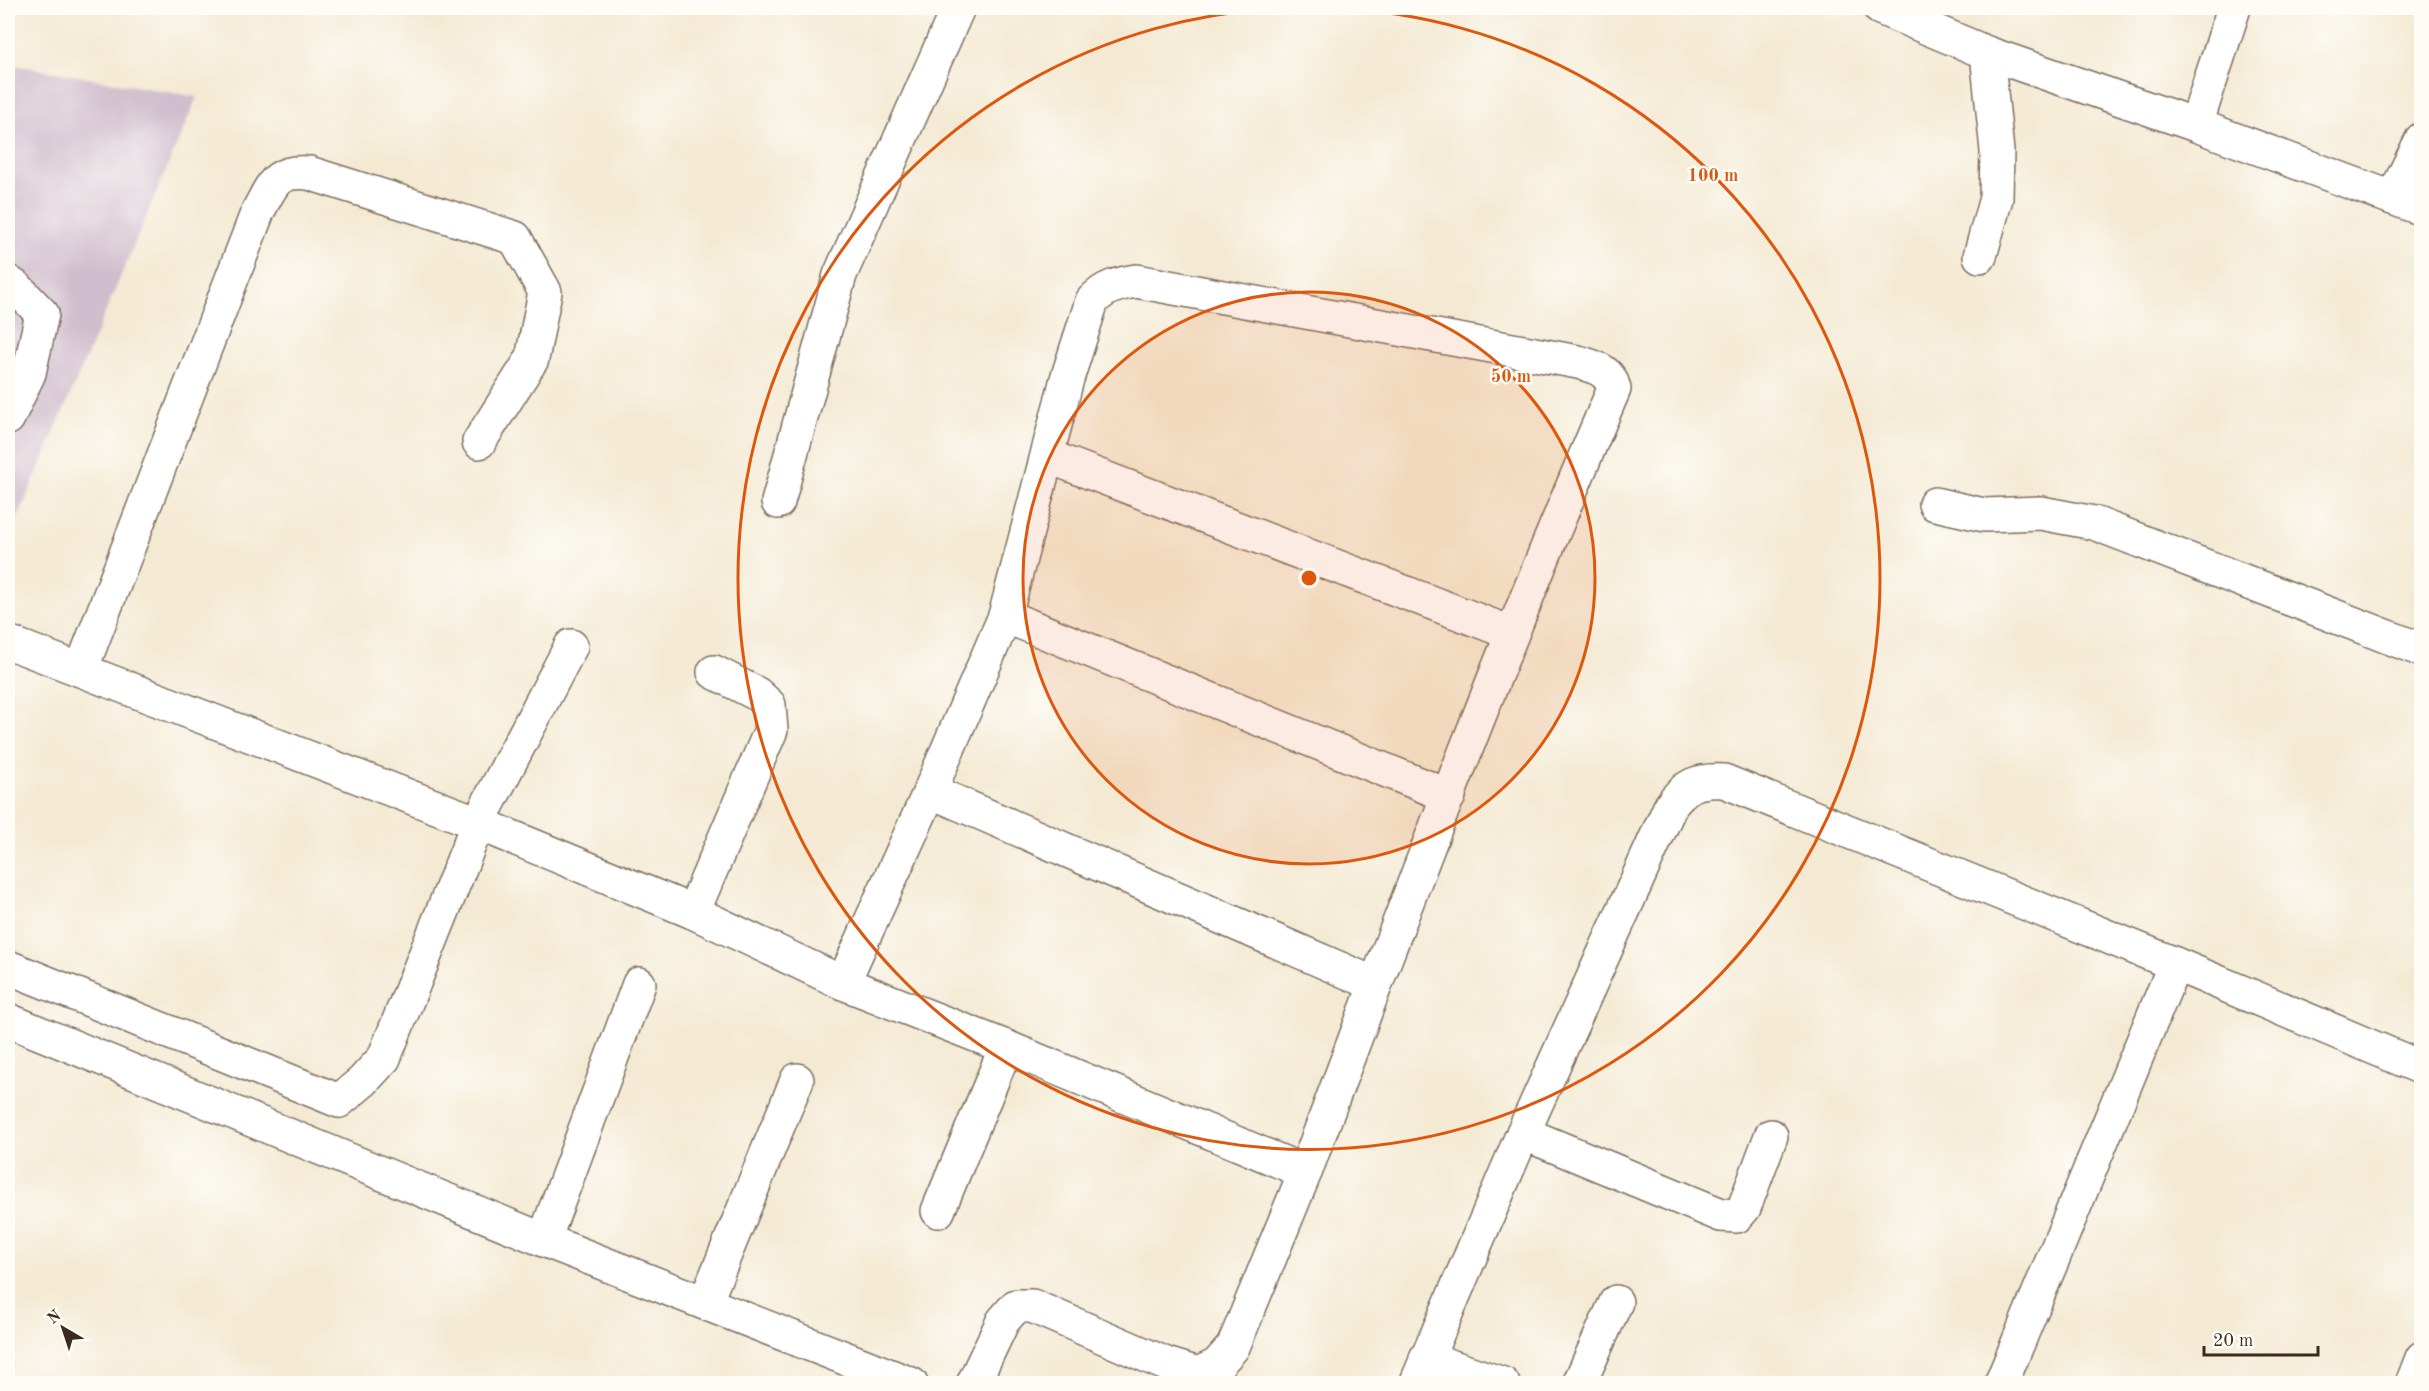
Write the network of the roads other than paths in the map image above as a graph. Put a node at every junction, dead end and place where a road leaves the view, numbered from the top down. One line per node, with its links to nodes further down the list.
1 (958, 8): 13 (street)
2 (1880, 8): 4 (street)
3 (2234, 8): 5 (street)
4 (1987, 53): 5 (street); 8 (street)
5 (2196, 125): 7 (street)
6 (2421, 139): 7 (street)
7 (2407, 204)
8 (1980, 256)
9 (8, 282): 10 (street)
10 (8, 418)
11 (479, 442): 20 (street)
12 (1047, 456): 15 (street); 16 (street); 16 (street)
13 (778, 502)
14 (1935, 504): 19 (street)
15 (1005, 616): 22 (street); 23 (street)
16 (1511, 633): 23 (street)
17 (8, 642): 20 (street)
18 (571, 646): 24 (street)
19 (2421, 650)
20 (81, 670): 24 (street)
21 (714, 672): 25 (street)
22 (930, 791): 28 (street); 30 (street)
23 (1449, 796): 30 (street)
24 (478, 823): 25 (street); 27 (street)
25 (693, 912): 28 (street)
26 (2175, 964): 33 (street); 35 (street); 48 (street)
27 (8, 967)
28 (843, 983): 32 (street)
29 (639, 984): 39 (street)
30 (1375, 984): 37 (street)
31 (8, 1020): 39 (street)
32 (1006, 1047): 37 (street); 38 (street)
33 (2421, 1068)
34 (797, 1080): 41 (street)
35 (1523, 1133): 36 (street); 43 (street)
36 (1771, 1136)
37 (1306, 1170): 45 (street)
38 (938, 1211)
39 (544, 1240): 41 (street)
40 (1616, 1302): 47 (street)
41 (705, 1304): 44 (street)
42 (2421, 1358): 49 (street)
43 (1421, 1371): 46 (street)
44 (911, 1383)
45 (973, 1383)
46 (1503, 1383)
47 (1579, 1383)
48 (2001, 1383)
49 (2412, 1383)

